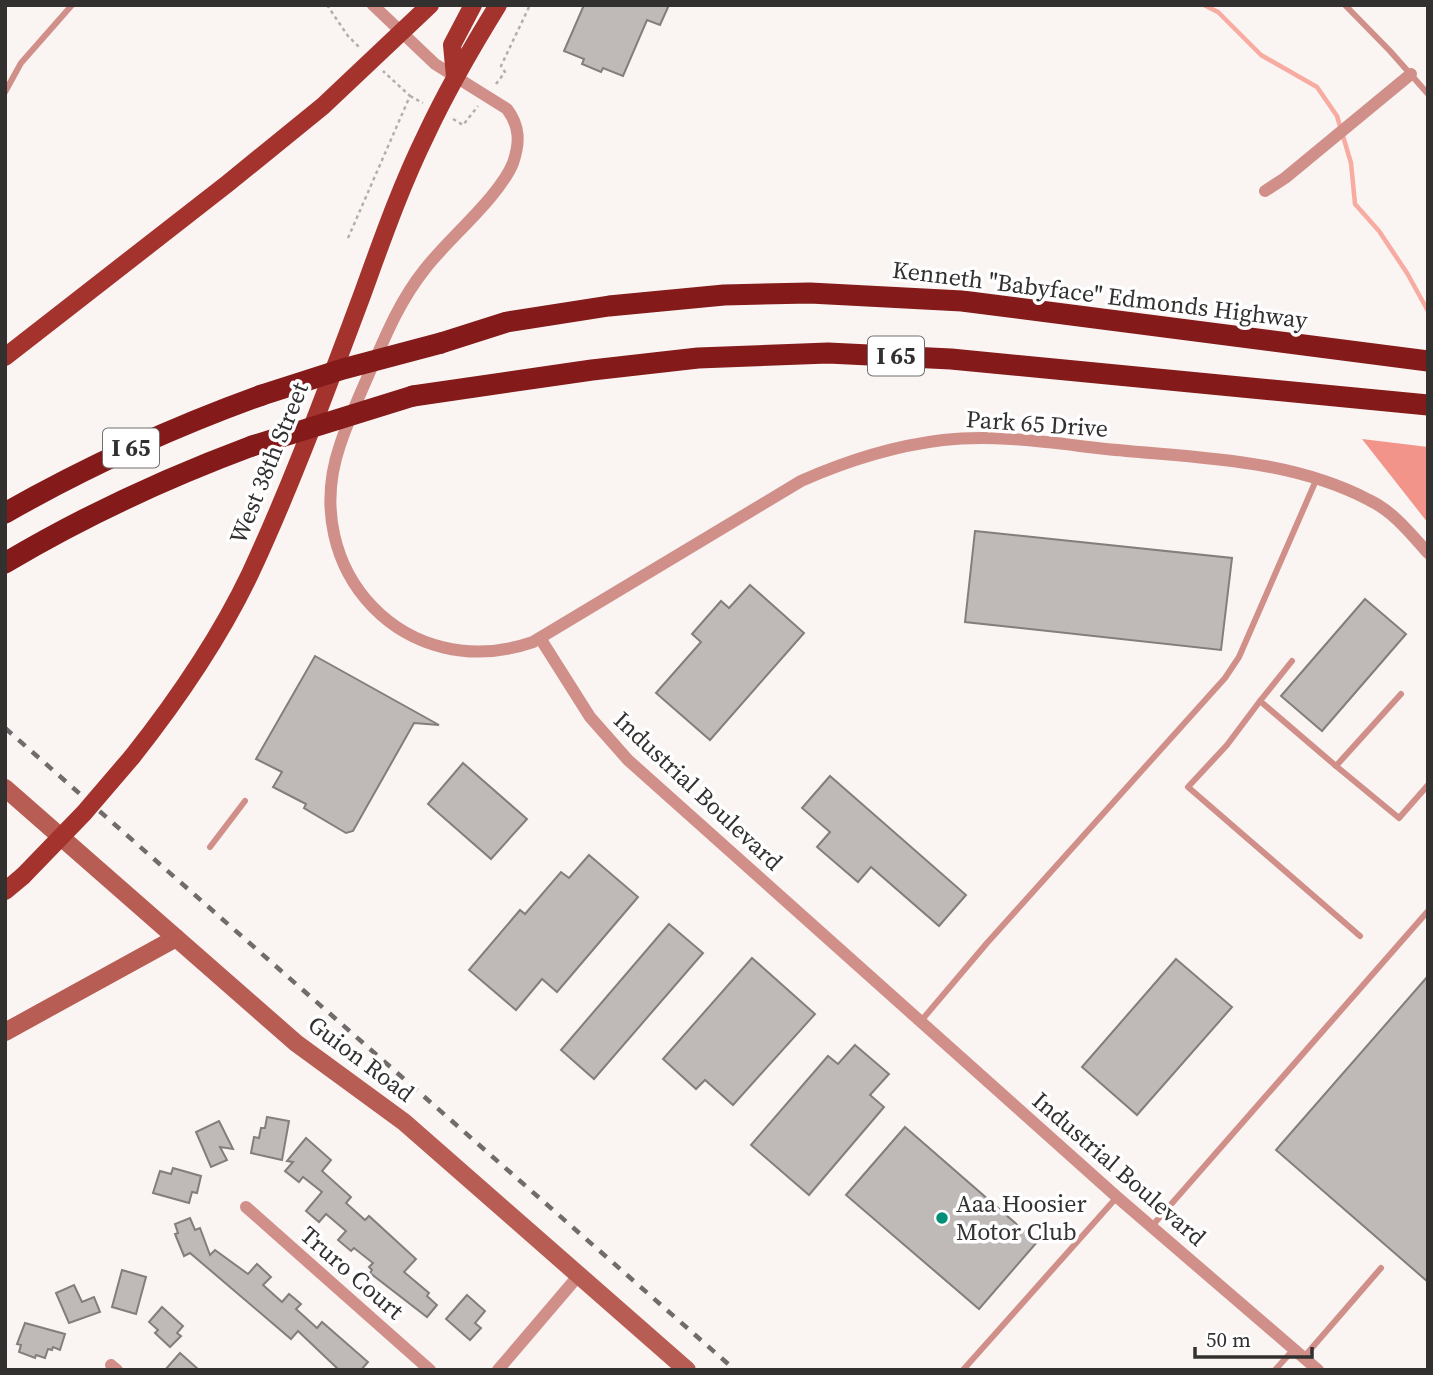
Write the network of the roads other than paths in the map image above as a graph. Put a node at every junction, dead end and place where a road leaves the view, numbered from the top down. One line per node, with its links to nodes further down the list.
1 (72, 5): 10 (lane)
2 (373, 5): 7 (street)
3 (430, 5): 7 (main road)
4 (473, 5): 9 (main road)
5 (498, 5): 9 (main road, West 38th Street)
6 (1345, 5): 8 (lane)
7 (403, 34): 9 (street); 13 (main road)
8 (1411, 74): 11 (lane); 12 (street)
9 (455, 77): 20 (street); 29 (main road, West 38th Street, bridge)
10 (5, 92)
11 (1428, 94)
12 (1265, 191)
13 (5, 357)
14 (1428, 361): 17 (highway, Kenneth "Babyface" Edmonds Highway / I 65, bridge)
15 (1428, 405): 19 (highway, I 65, bridge)
16 (1317, 478): 18 (street, Park 65 Drive); 20 (street, Park 65 Drive); 33 (lane)
17 (5, 513)
18 (1428, 553)
19 (5, 563)
20 (540, 638): 33 (street, Industrial Boulevard)
21 (1293, 661): 23 (lane)
22 (1401, 694): 24 (lane)
23 (1260, 701): 24 (lane); 31 (lane)
24 (1336, 766): 25 (lane)
25 (1428, 785)
26 (5, 788): 32 (street, Guion Road)
27 (245, 802): 28 (lane)
28 (210, 847)
29 (5, 891)
30 (1428, 911): 37 (lane)
31 (1360, 936)
32 (176, 938): 34 (street); 39 (street, Guion Road)
33 (921, 1021): 35 (street, Industrial Boulevard)
34 (5, 1032)
35 (1117, 1197): 37 (street, Industrial Boulevard); 44 (lane)
36 (246, 1207): 41 (street, Truro Court)
37 (1152, 1226): 40 (street, Industrial Boulevard)
38 (1381, 1268): 40 (lane)
39 (579, 1275): 42 (street); 43 (street, Guion Road)
40 (1299, 1353): 45 (lane); 46 (street, Industrial Boulevard)
41 (430, 1370)
42 (498, 1370)
43 (688, 1370)
44 (963, 1370)
45 (1275, 1370)
46 (1318, 1370)

